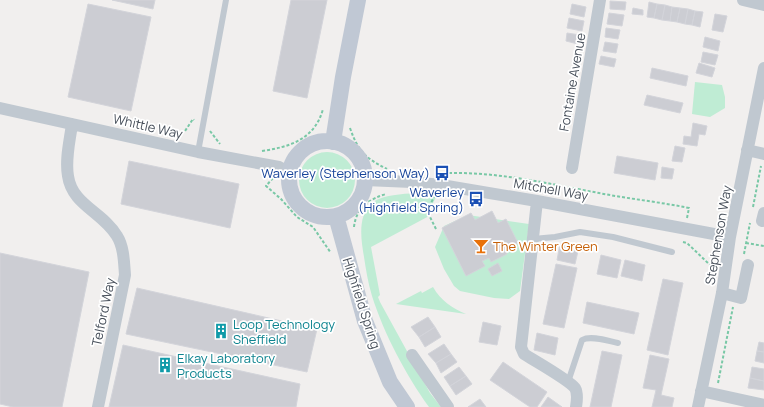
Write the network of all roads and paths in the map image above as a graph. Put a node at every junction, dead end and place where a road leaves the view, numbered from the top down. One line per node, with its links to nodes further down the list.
1 (226, 0): 13 (lane)
2 (358, 0): 11 (main road)
3 (600, 0): 15 (street, Fontaine Avenue)
4 (743, 0): 5 (street)
5 (764, 5)
6 (764, 68): 7 (street, Stephenson Way)
7 (762, 89): 12 (street, Stephenson Way)
8 (0, 108): 9 (street, Whittle Way)
9 (72, 124): 13 (street, Whittle Way); 40 (street, Telford Way)
10 (349, 125): 17 (path)
11 (333, 142): 16 (main road); 19 (main road)
12 (747, 150): 14 (street); 27 (street, Stephenson Way)
13 (198, 152): 16 (street, Whittle Way)
14 (764, 154)
15 (572, 168)
16 (284, 170): 23 (main road); 32 (path)
17 (391, 171)
18 (445, 173): 25 (path)
19 (366, 180): 22 (street, Mitchell Way); 23 (main road)
20 (437, 192): 24 (path)
21 (388, 193): 26 (path)
22 (537, 200): 25 (street, Mitchell Way); 28 (street)
23 (336, 216): 41 (main road, Highfield Spring)
24 (436, 229)
25 (685, 229): 27 (street, Mitchell Way)
26 (354, 234)
27 (730, 237): 34 (street, Stephenson Way)
28 (533, 239): 31 (lane); 37 (street)
29 (746, 243): 30 (path)
30 (764, 246)
31 (672, 252)
32 (332, 254)
33 (748, 265): 34 (street)
34 (722, 293): 38 (street, Stephenson Way)
35 (618, 343): 37 (lane)
36 (412, 355): 42 (street)
37 (568, 382): 43 (street)
38 (701, 391): 39 (street); 44 (street, Stephenson Way)
39 (764, 405)
40 (98, 407)
41 (407, 407)
42 (448, 407)
43 (576, 407)
44 (698, 407)

